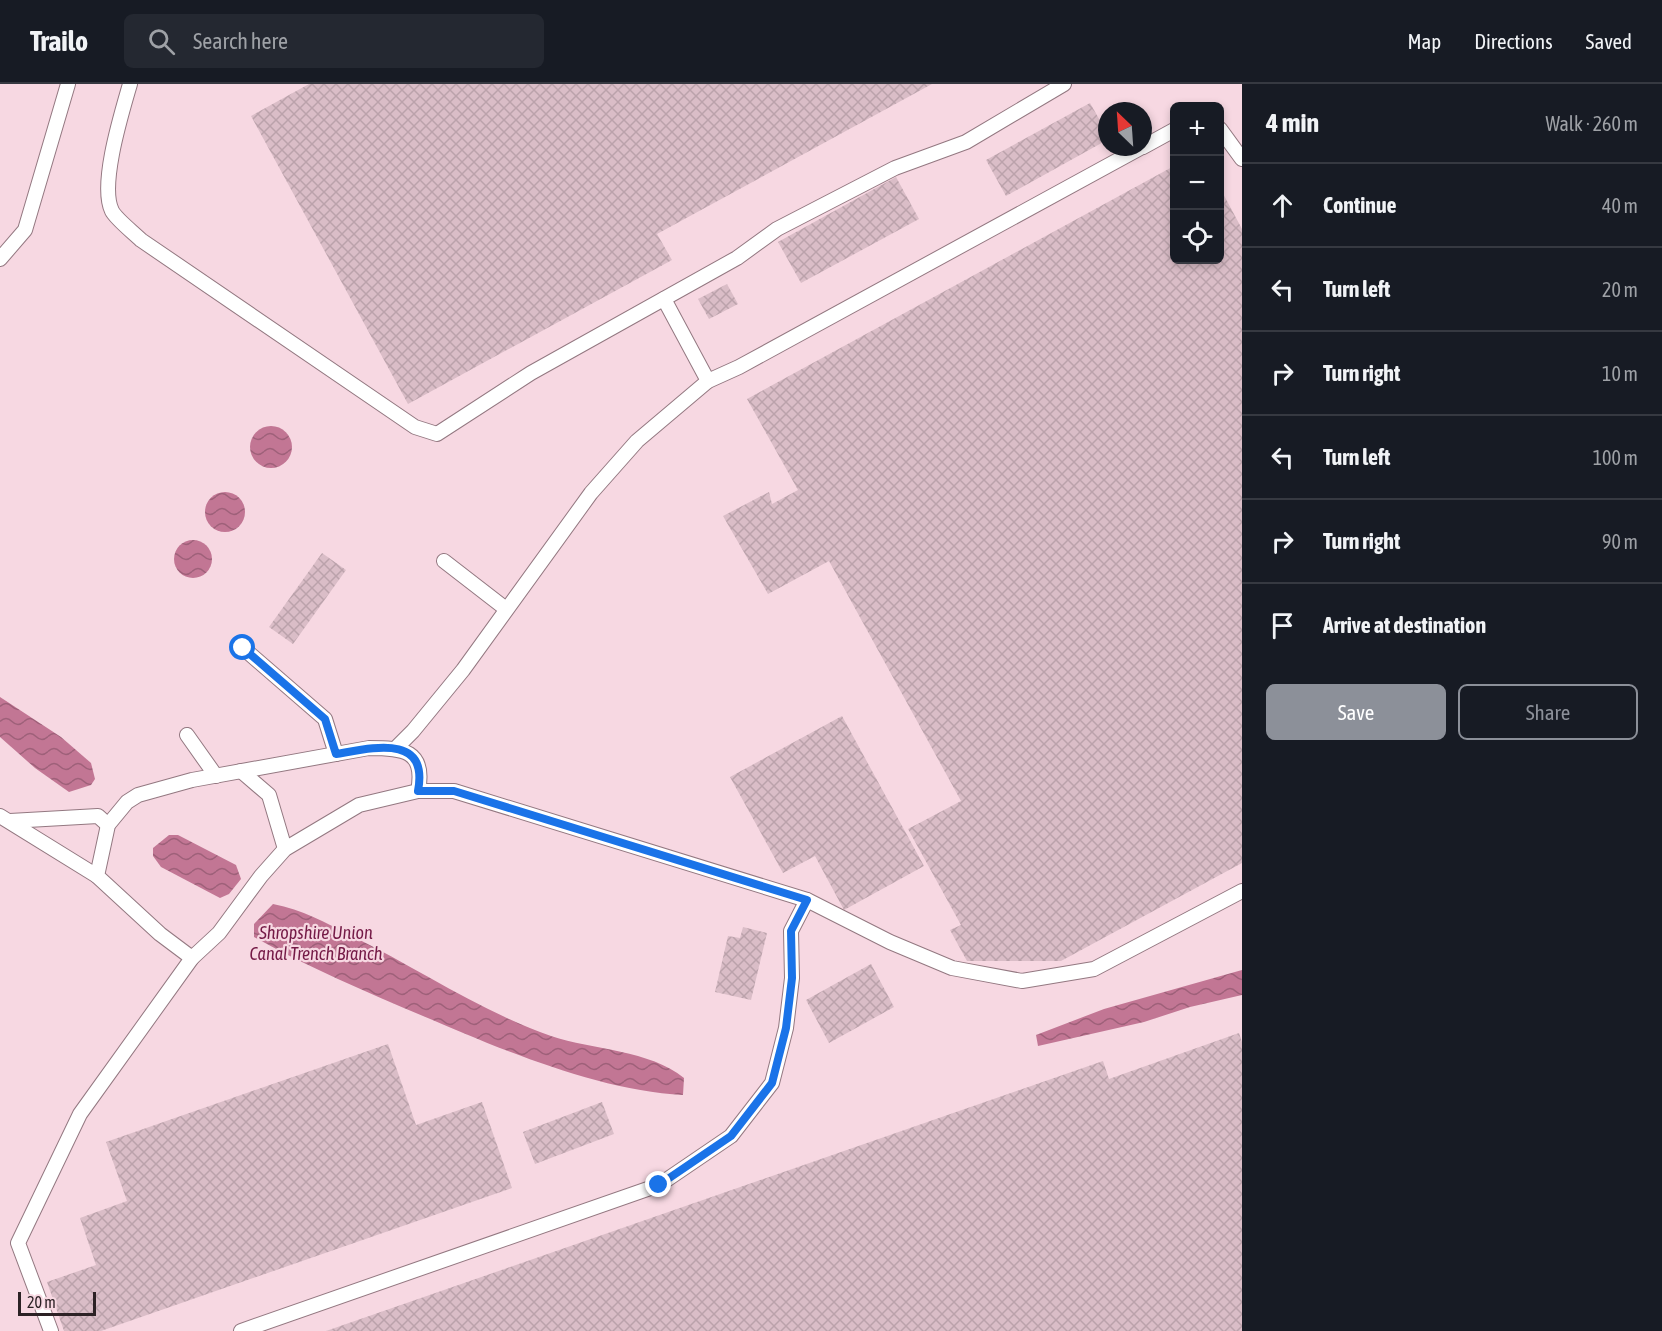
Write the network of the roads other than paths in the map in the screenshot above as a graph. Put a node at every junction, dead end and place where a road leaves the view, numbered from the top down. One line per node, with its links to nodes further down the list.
1 (69, 84): 9 (lane)
2 (130, 84): 10 (lane)
3 (1064, 84): 10 (lane)
4 (1170, 132): 6 (lane)
5 (1224, 134): 8 (lane)
6 (1152, 142)
7 (1126, 156): 11 (lane)
8 (1242, 159)
9 (0, 259)
10 (664, 299): 11 (lane)
11 (708, 381): 13 (lane)
12 (444, 561): 13 (lane)
13 (506, 609): 16 (lane)
14 (243, 648): 17 (lane)
15 (187, 735): 19 (lane)
16 (396, 748): 17 (lane); 20 (lane)
17 (336, 754): 18 (lane)
18 (241, 771): 19 (lane); 23 (lane)
19 (216, 776): 22 (lane)
20 (418, 791): 23 (lane); 26 (lane)
21 (5, 818): 22 (lane); 24 (lane)
22 (108, 825): 24 (lane)
23 (285, 849): 27 (lane)
24 (97, 876): 27 (lane)
25 (1242, 891): 26 (lane)
26 (807, 900): 29 (lane)
27 (192, 958): 28 (lane)
28 (51, 1331)
29 (241, 1331)

